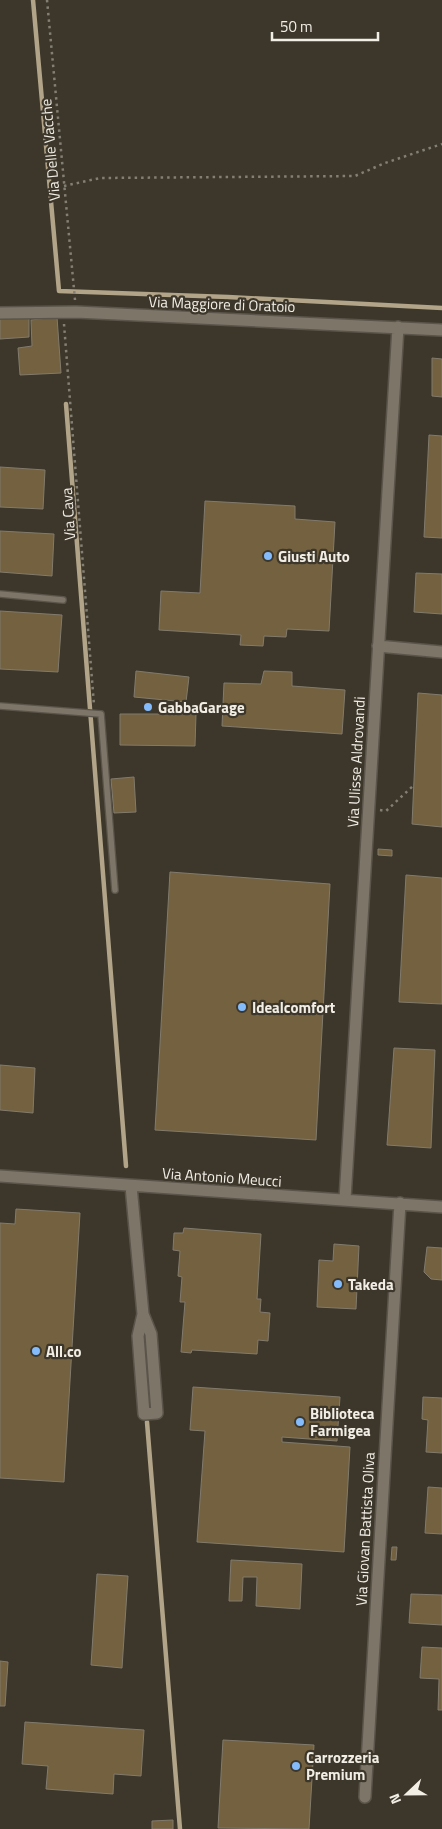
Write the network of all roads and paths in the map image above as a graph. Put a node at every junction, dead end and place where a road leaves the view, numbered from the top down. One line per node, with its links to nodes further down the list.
1 (47, 0): 3 (path, Via Delle Vacche)
2 (442, 144): 3 (path)
3 (64, 186): 4 (path, Via Delle Vacche)
4 (75, 298)
5 (64, 312): 6 (street, Via Maggiore di Oratoio); 7 (street, Via Maggiore di Oratoio); 14 (path, Via Cava)
6 (0, 313)
7 (398, 327): 8 (street, Via Maggiore di Oratoio); 11 (street, Via Ulisse Aldrovandi)
8 (442, 330)
9 (0, 594): 10 (lane)
10 (63, 600)
11 (378, 646): 12 (street); 20 (street, Via Ulisse Aldrovandi)
12 (442, 652)
13 (0, 706): 14 (lane)
14 (95, 714): 17 (lane)
15 (414, 786): 16 (path)
16 (386, 811)
17 (115, 890)
18 (0, 1176): 19 (street, Via Antonio Meucci)
19 (132, 1186): 20 (street, Via Antonio Meucci); 23 (street)
20 (345, 1199): 21 (street, Via Antonio Meucci)
21 (400, 1203): 22 (street, Via Antonio Meucci); 24 (street, Via Giovan Battista Oliva)
22 (442, 1207)
23 (143, 1314): 23 (street)
24 (365, 1797)

